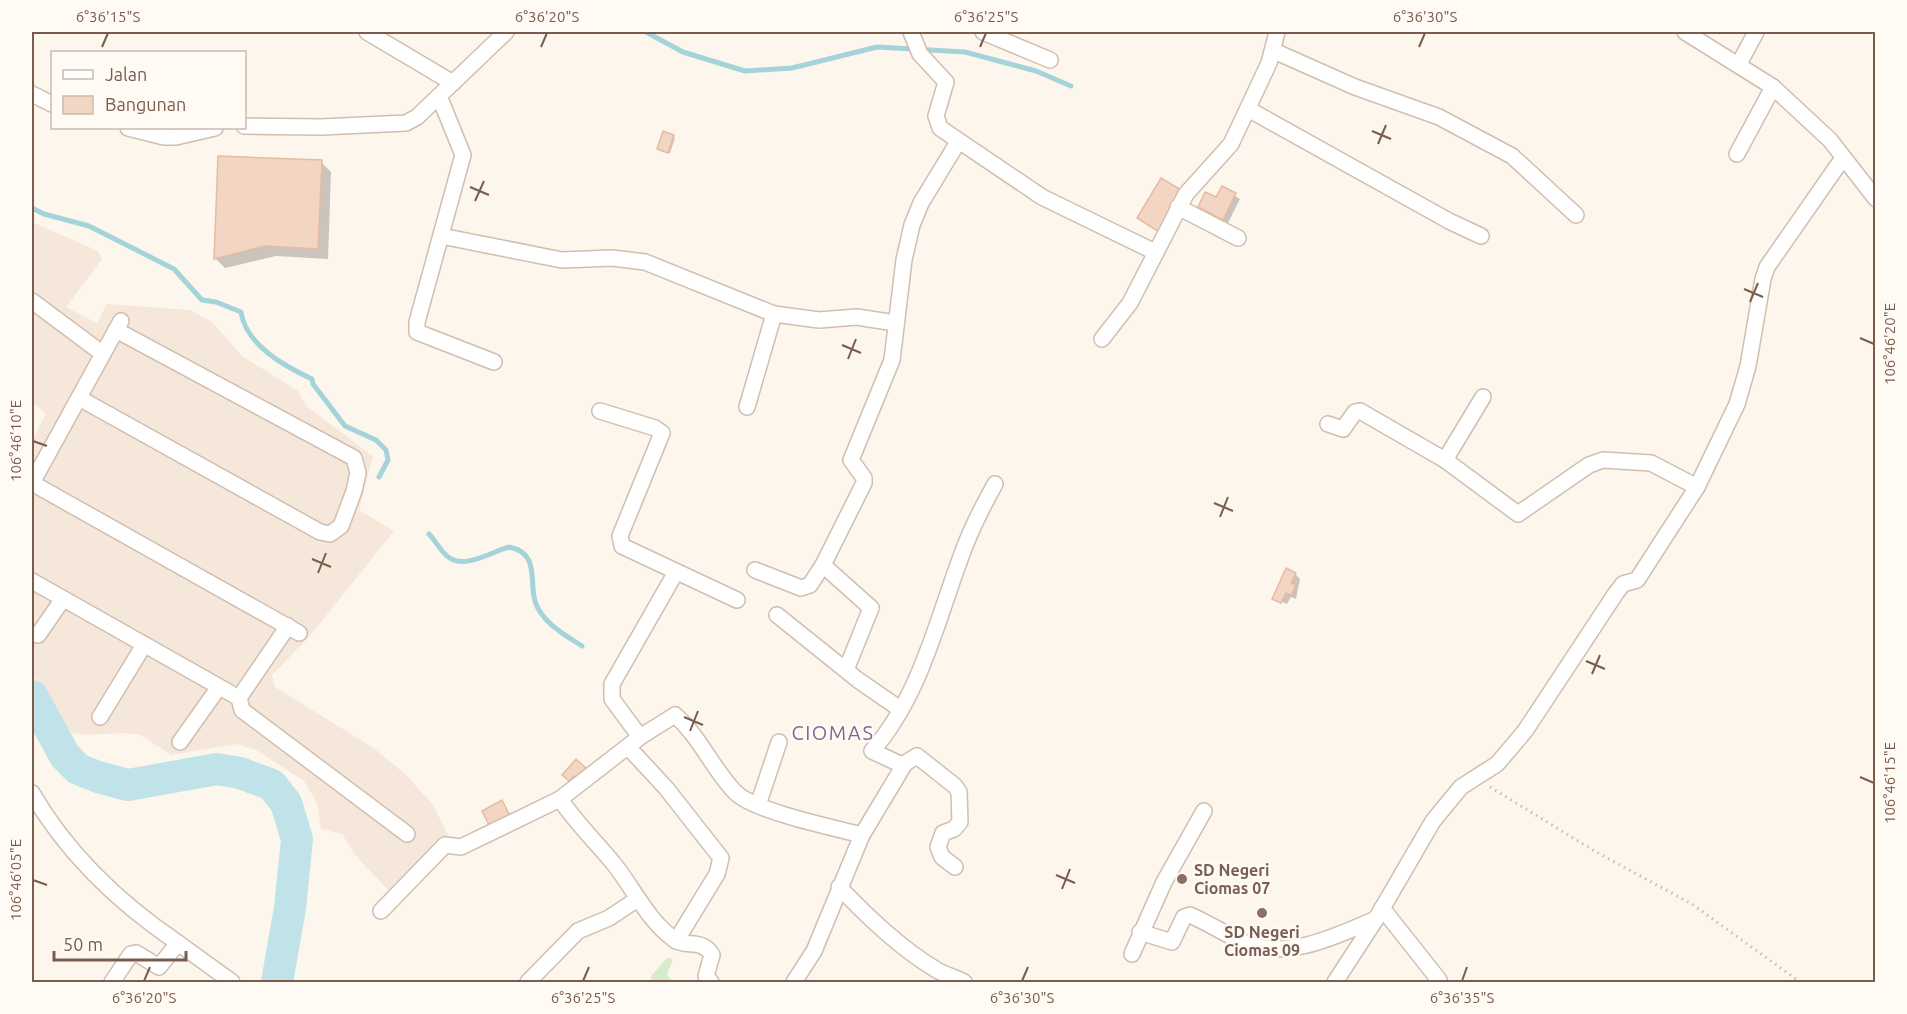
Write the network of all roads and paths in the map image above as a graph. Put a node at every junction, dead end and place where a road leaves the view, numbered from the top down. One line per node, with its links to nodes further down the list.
1 (367, 32): 11 (street)
2 (506, 32): 11 (street)
3 (911, 32): 20 (street)
4 (983, 32): 9 (street)
5 (1276, 32): 8 (street)
6 (1685, 32): 10 (street)
7 (1756, 32): 10 (street)
8 (1274, 51): 16 (street); 25 (street)
9 (1050, 60)
10 (1739, 64): 12 (street)
11 (453, 83): 14 (street)
12 (1773, 87): 21 (street); 22 (street)
13 (32, 94): 15 (street)
14 (440, 96): 17 (street); 26 (street)
15 (51, 104)
16 (1248, 109): 24 (street); 27 (street)
17 (246, 126)
18 (132, 129): 19 (street)
19 (211, 129)
20 (958, 142): 29 (street); 32 (street)
21 (1737, 154)
22 (1843, 158): 23 (street); 44 (street)
23 (1875, 199)
24 (1178, 207): 28 (street); 29 (street)
25 (1576, 215)
26 (441, 236): 31 (street); 35 (street)
27 (1481, 236)
28 (1238, 238)
29 (1155, 252): 33 (street)
30 (32, 301): 34 (street)
31 (774, 314): 32 (street); 38 (street)
32 (895, 323): 45 (street)
33 (1102, 339)
34 (103, 354): 36 (street); 36 (street)
35 (494, 362)
36 (79, 398): 42 (street)
37 (1483, 398): 41 (street)
38 (747, 407)
39 (600, 411): 47 (street)
40 (1328, 424): 41 (street)
41 (1445, 460): 44 (street)
42 (32, 483): 56 (street)
43 (995, 484): 57 (street)
44 (1697, 487): 63 (street)
45 (823, 565): 46 (street); 54 (street)
46 (755, 570)
47 (676, 572): 50 (street); 60 (street)
48 (32, 581): 49 (street)
49 (63, 599): 52 (street); 53 (street)
50 (737, 600)
51 (777, 615): 54 (street)
52 (38, 635)
53 (144, 645): 55 (street); 58 (street)
54 (846, 670): 57 (street)
55 (219, 687): 56 (street); 59 (street)
56 (239, 698): 68 (street)
57 (900, 710): 62 (street)
58 (100, 717)
59 (180, 742)
60 (634, 742): 65 (street); 66 (street); 76 (street)
61 (779, 742): 66 (street)
62 (904, 765): 69 (street); 70 (street)
63 (1476, 779): 74 (street); 87 (path)
64 (32, 793): 77 (street)
65 (560, 799): 72 (street); 73 (street)
66 (758, 805): 69 (street)
67 (1204, 811): 75 (street)
68 (407, 834)
69 (862, 835): 71 (street)
70 (955, 867)
71 (840, 887): 84 (street); 85 (street)
72 (636, 900): 76 (street); 82 (street)
73 (381, 910)
74 (1379, 913): 75 (street); 79 (street); 86 (street)
75 (1140, 932): 78 (street)
76 (676, 941): 83 (street)
77 (178, 943): 80 (street); 81 (street)
78 (1132, 954)
79 (1438, 980)
80 (112, 982)
81 (232, 982)
82 (528, 982)
83 (711, 982)
84 (794, 982)
85 (964, 982)
86 (1335, 982)
87 (1800, 982)

